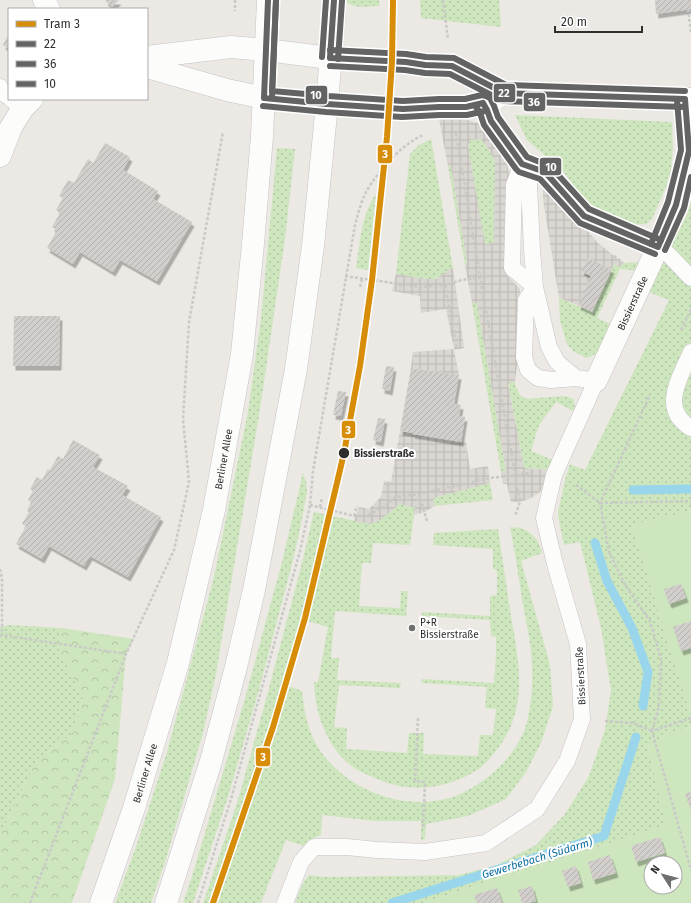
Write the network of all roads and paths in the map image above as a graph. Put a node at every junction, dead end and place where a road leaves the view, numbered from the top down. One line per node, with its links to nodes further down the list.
1 (235, 0): 6 (path)
2 (268, 0): 8 (main road, Berliner Allee)
3 (334, 0): 10 (main road)
4 (443, 0): 11 (path)
5 (688, 9): 7 (path)
6 (235, 11)
7 (691, 33)
8 (266, 50): 9 (main road, Bissierstraße); 10 (main road, Bissierstraße); 16 (main road, Berliner Allee)
9 (148, 57)
10 (330, 58): 11 (main road, Bissierstraße); 20 (main road)
11 (452, 66): 14 (main road, Bissierstraße)
12 (148, 67): 16 (main road, Bissierstraße)
13 (0, 87): 15 (lane)
14 (504, 93): 17 (main road, Bissierstraße); 19 (main road, Bissierstraße)
15 (8, 95)
16 (264, 98): 20 (main road, Bissierstraße); 73 (main road, Berliner Allee)
17 (688, 99): 26 (main road, Bissierstraße)
18 (19, 101): 23 (main road)
19 (483, 103): 21 (main road, Bissierstraße); 24 (lane)
20 (327, 104): 21 (main road, Bissierstraße); 74 (main road)
21 (458, 106): 29 (path)
22 (223, 132): 65 (path)
23 (0, 156)
24 (522, 164): 26 (lane); 36 (lane)
25 (372, 184): 28 (path)
26 (658, 247): 30 (lane); 43 (main road, Bissierstraße)
27 (497, 275): 29 (path)
28 (346, 276): 31 (path); 57 (path)
29 (480, 277): 33 (path); 48 (path)
30 (691, 278)
31 (362, 279): 32 (path); 34 (path)
32 (401, 284): 35 (path); 37 (path)
33 (445, 285): 35 (path); 41 (path)
34 (360, 287)
35 (420, 287): 38 (path)
36 (535, 287): 43 (lane); 43 (lane)
37 (400, 292)
38 (420, 296)
39 (691, 309): 40 (path)
40 (678, 337)
41 (457, 349)
42 (691, 352): 45 (lane)
43 (586, 380): 68 (lane, Bissierstraße)
44 (651, 393): 55 (path)
45 (691, 428)
46 (476, 468): 49 (path)
47 (533, 472): 48 (path)
48 (515, 475): 49 (path); 61 (path)
49 (478, 481): 52 (path)
50 (388, 482): 56 (path)
51 (571, 483): 55 (path)
52 (419, 494): 56 (path); 62 (path)
53 (322, 498): 59 (path)
54 (691, 501): 55 (path)
55 (600, 503): 69 (path)
56 (388, 504): 60 (path)
57 (310, 505): 59 (path); 75 (path)
58 (357, 506): 60 (path)
59 (320, 507): 60 (path)
60 (354, 516)
61 (515, 516)
62 (427, 521)
63 (0, 569): 64 (path)
64 (1, 636): 65 (path)
65 (126, 654): 72 (path)
66 (418, 718): 70 (path)
67 (691, 718): 69 (path)
68 (582, 719): 69 (path); 76 (lane, Bissierstraße)
69 (652, 731): 71 (path)
70 (423, 832)
71 (691, 870)
72 (30, 903)
73 (101, 903)
74 (166, 903)
75 (198, 903)
76 (285, 903)

